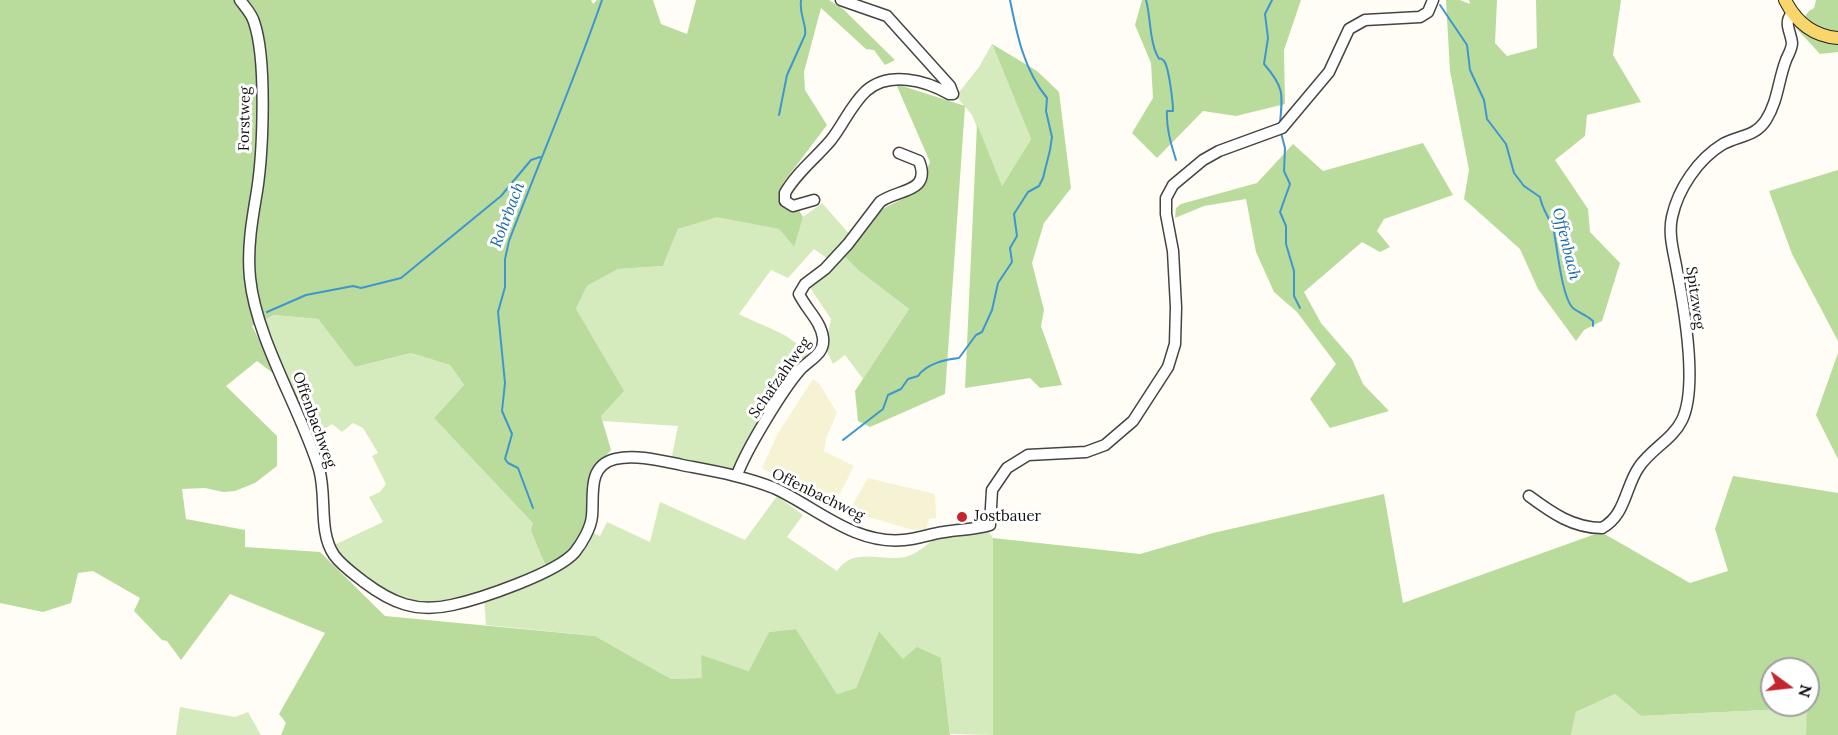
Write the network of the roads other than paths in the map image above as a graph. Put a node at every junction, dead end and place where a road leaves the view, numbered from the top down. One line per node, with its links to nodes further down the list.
1 (240, 0): 9 (street, Forstweg)
2 (841, 0): 8 (street)
3 (1433, 0): 10 (street, Offenbachweg)
4 (1785, 0): 5 (main road)
5 (1792, 14): 6 (main road); 11 (street, Spitzweg)
6 (1838, 38)
7 (900, 153): 10 (street, Schafzahlweg)
8 (814, 200)
9 (249, 244): 10 (street, Offenbachweg)
10 (737, 475)
11 (1529, 496)

